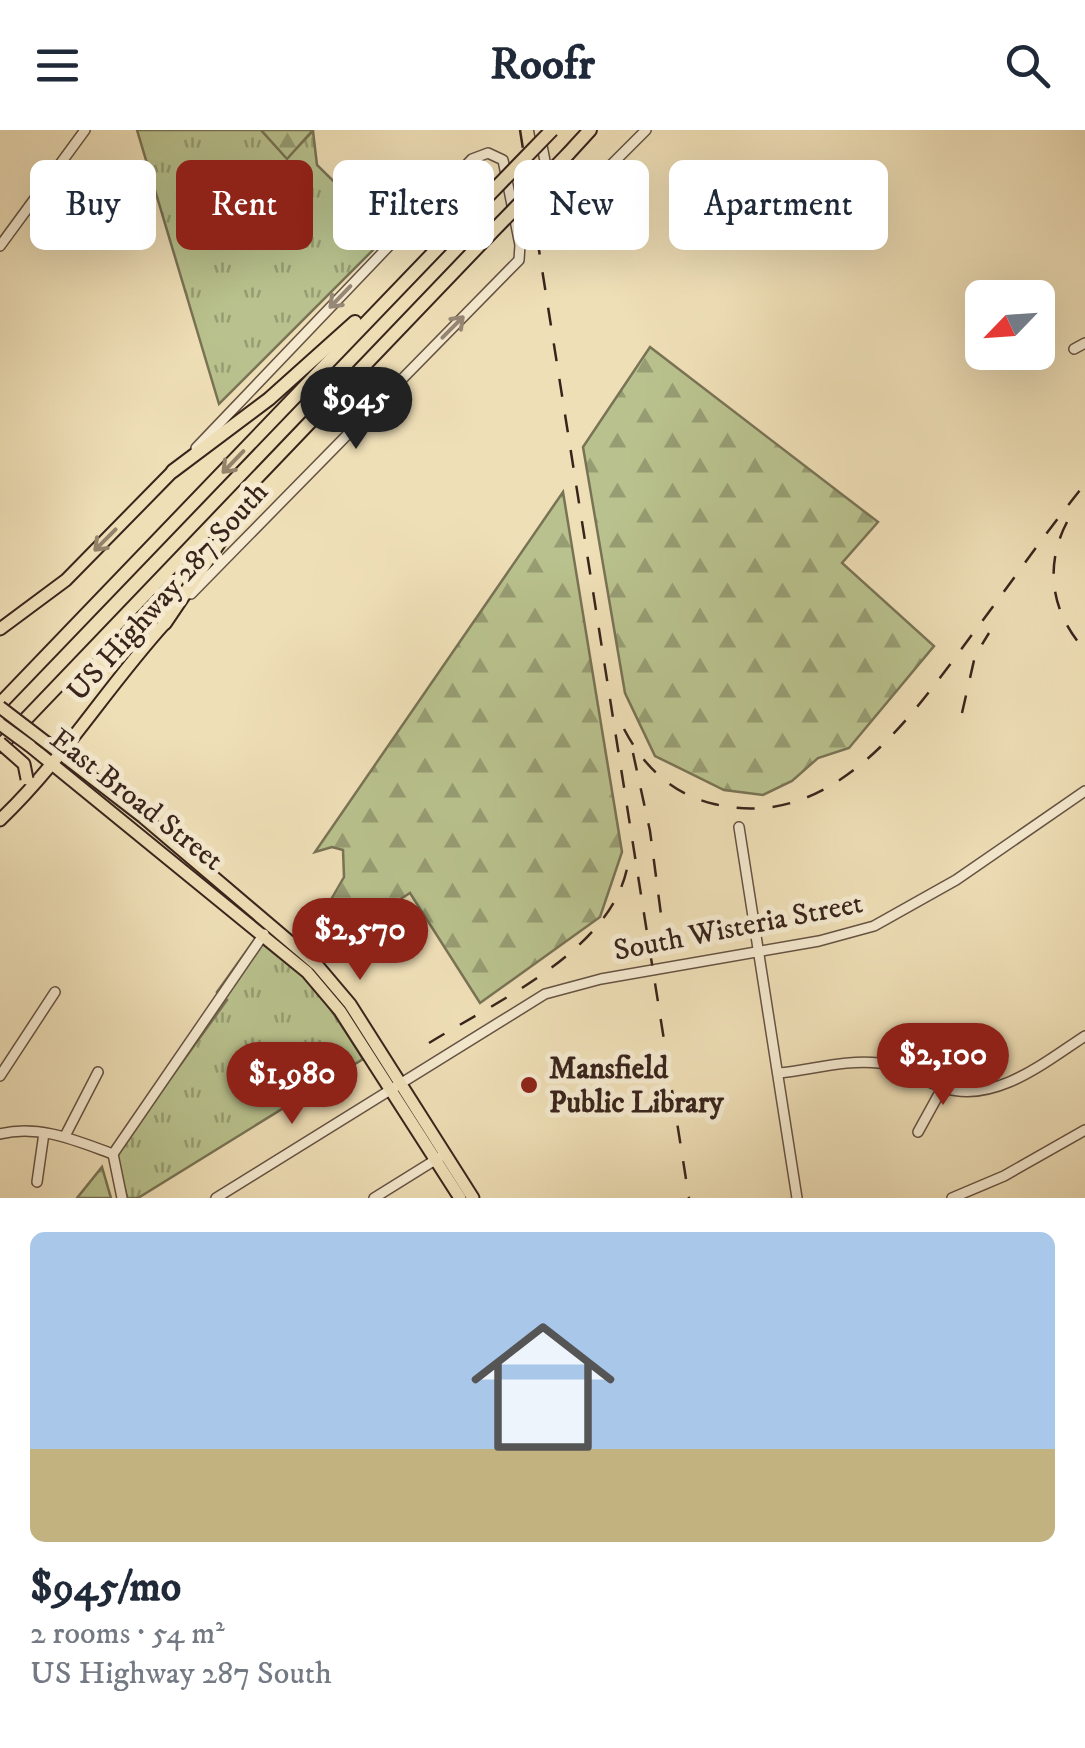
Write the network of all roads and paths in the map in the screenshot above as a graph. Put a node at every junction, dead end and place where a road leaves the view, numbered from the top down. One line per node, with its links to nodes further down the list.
1 (85, 130): 7 (street)
2 (539, 130): 5 (street)
3 (552, 130): 6 (highway, bridge)
4 (590, 130): 12 (highway, bridge)
5 (646, 130)
6 (494, 190)
7 (0, 246)
8 (433, 250): 13 (highway)
9 (435, 250): 16 (highway, one-way to 16)
10 (1085, 343): 11 (street)
11 (1074, 349)
12 (270, 467): 14 (highway); 19 (highway)
13 (174, 471): 14 (street, US Highway 287 South, one-way to 13); 15 (main road, US Highway 287 South, one-way to 15)
14 (165, 623): 18 (main road, US Highway 287 South)
15 (0, 629)
16 (0, 706): 20 (main road, East Broad Street, bridge)
17 (0, 724): 20 (main road, East Broad Street, bridge)
18 (74, 736): 20 (main road, US Highway 287 South); 21 (main road)
19 (0, 745): 23 (main road, bridge)
20 (57, 759): 21 (main road, East Broad Street); 23 (main road, US Highway 287 South); 27 (main road, East Broad Street)
21 (90, 775): 24 (main road, East Broad Street)
22 (1085, 791): 30 (street, South Wisteria Street)
23 (14, 806): 25 (main road, US Highway 287 South)
24 (143, 817): 27 (main road); 28 (main road, East Broad Street)
25 (0, 820)
26 (739, 827): 30 (street)
27 (134, 828): 28 (main road, East Broad Street)
28 (221, 890): 29 (main road, East Broad Street)
29 (268, 929): 39 (main road, East Broad Street); 47 (street)
30 (759, 953): 37 (street); 39 (street, South Wisteria Street)
31 (55, 992): 38 (street)
32 (1085, 1036): 40 (street)
33 (899, 1037): 35 (street)
34 (977, 1037): 40 (street)
35 (894, 1067): 37 (street); 40 (street)
36 (98, 1072): 45 (street)
37 (779, 1073): 56 (street)
38 (0, 1076)
39 (395, 1085): 48 (main road, East Broad Street); 52 (street, South Wisteria Street)
40 (942, 1088): 41 (street)
41 (918, 1132)
42 (1081, 1132): 46 (street); 50 (street)
43 (0, 1134): 44 (street)
44 (44, 1134): 45 (street); 49 (street)
45 (65, 1136): 47 (street)
46 (1085, 1146)
47 (113, 1154): 51 (street)
48 (441, 1156): 53 (street); 54 (main road, East Broad Street); 55 (main road, East Broad Street)
49 (37, 1182)
50 (971, 1195): 57 (street)
51 (122, 1198)
52 (216, 1198)
53 (374, 1198)
54 (460, 1198)
55 (473, 1198)
56 (797, 1198)
57 (952, 1198)

